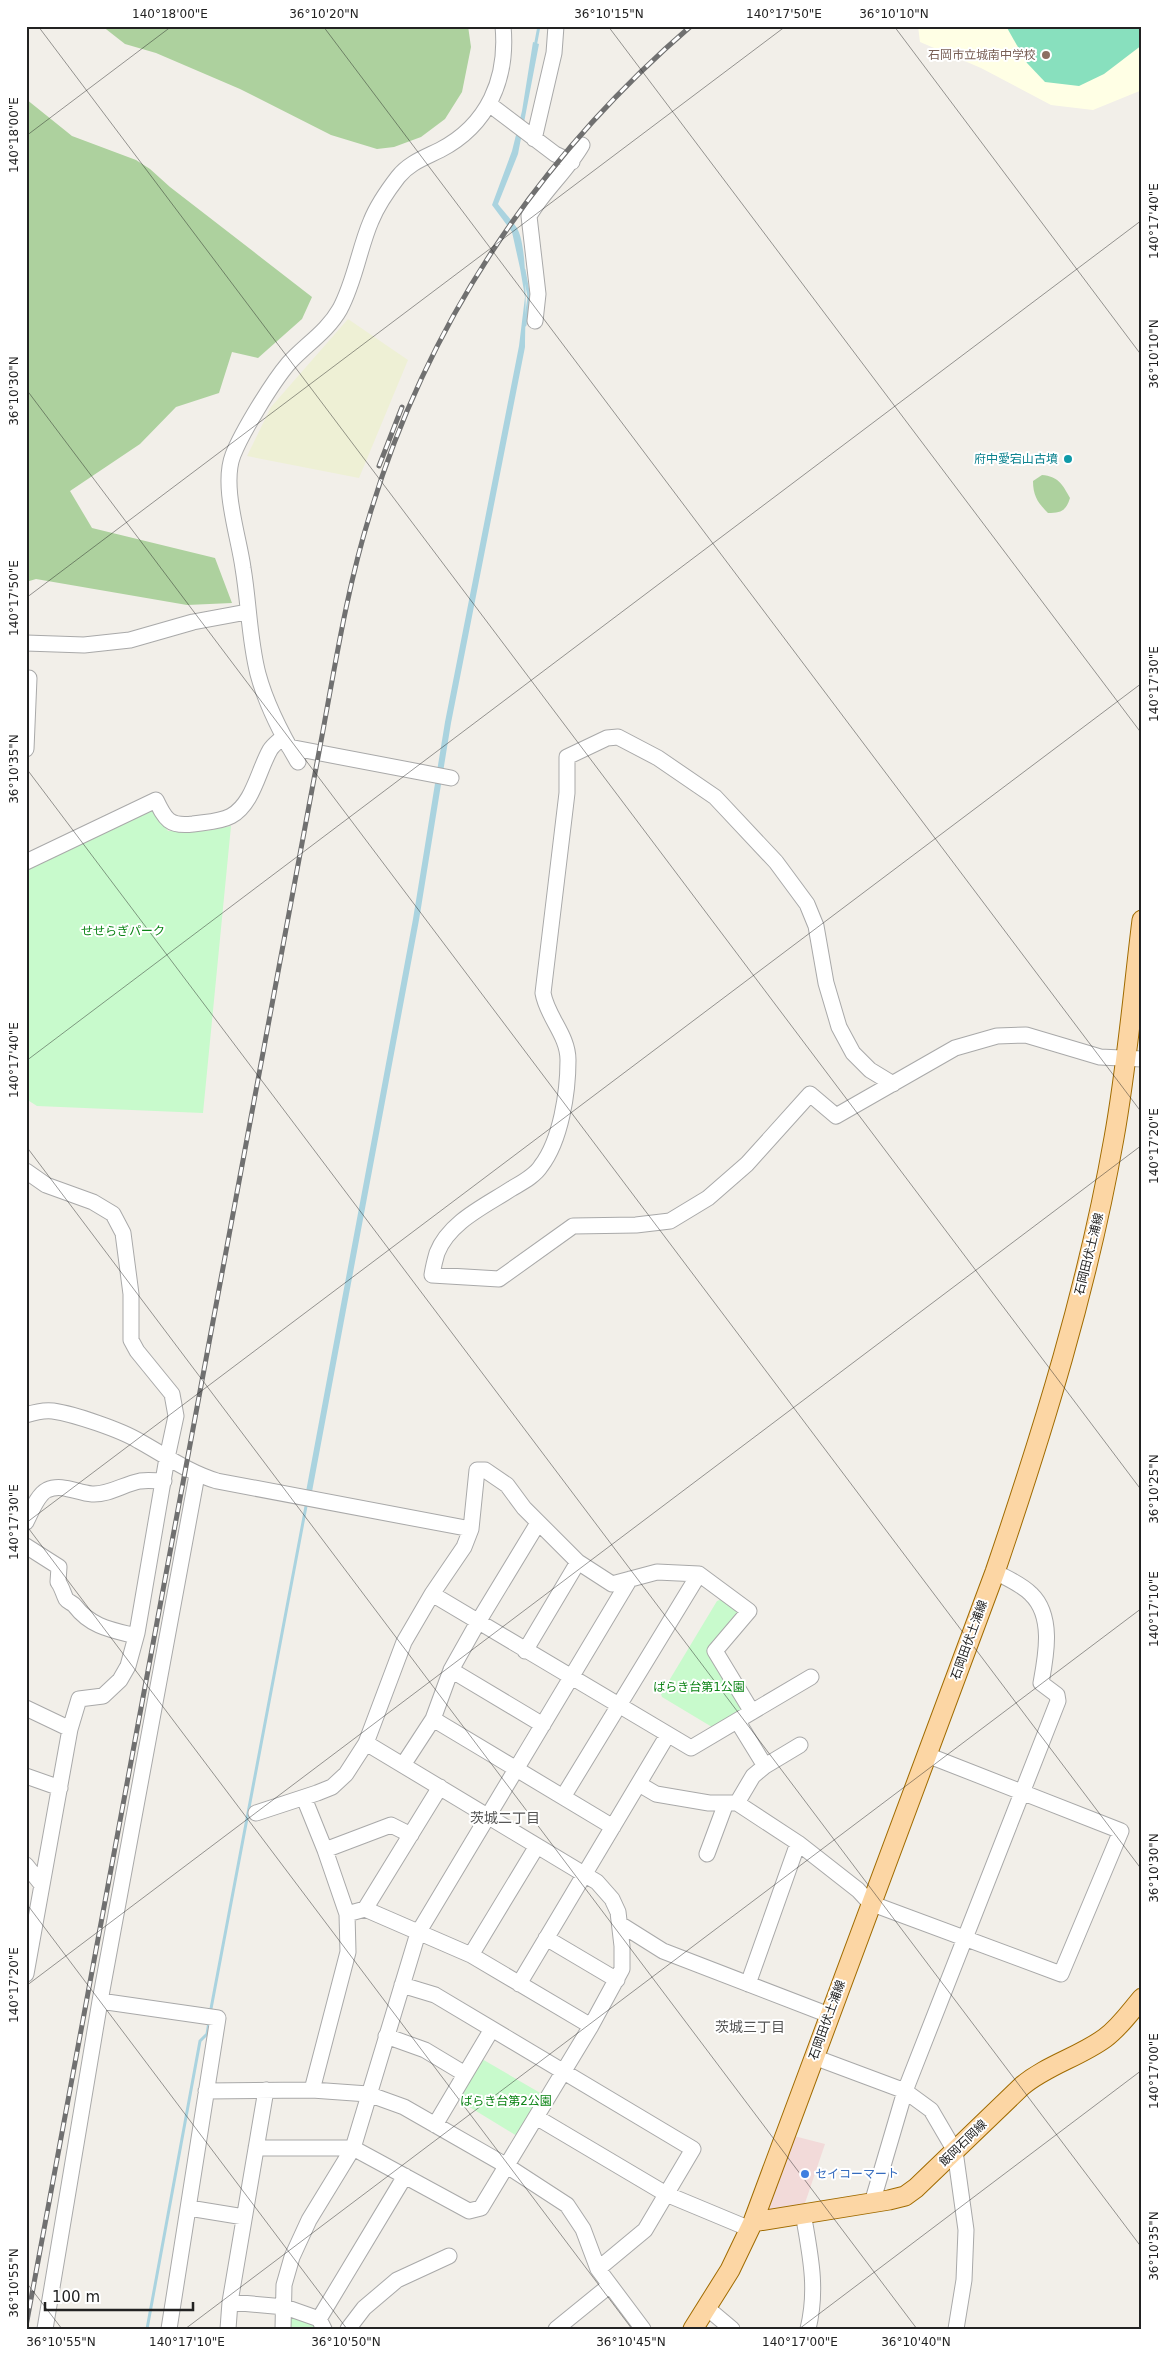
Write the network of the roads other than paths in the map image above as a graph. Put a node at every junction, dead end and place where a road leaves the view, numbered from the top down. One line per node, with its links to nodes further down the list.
1 (503, 26): 3 (street)
2 (556, 26): 4 (street)
3 (489, 104): 4 (street); 8 (street)
4 (532, 138): 6 (street)
5 (582, 145): 6 (street)
6 (572, 162): 7 (street)
7 (535, 321)
8 (247, 612): 9 (street); 11 (street)
9 (26, 643)
10 (26, 678): 12 (street)
11 (286, 742): 13 (street); 14 (street); 15 (street)
12 (26, 749)
13 (298, 762)
14 (443, 777)
15 (26, 862)
16 (1142, 920): 17 (main road, 石岡田伏土浦線)
17 (1134, 1058): 18 (street); 29 (main road, 石岡田伏土浦線)
18 (892, 1084): 18 (street)
19 (26, 1171): 21 (street)
20 (26, 1415): 21 (street)
21 (167, 1458): 22 (street); 23 (street)
22 (197, 1475): 26 (street); 87 (street)
23 (164, 1481): 24 (street); 34 (street)
24 (26, 1522)
25 (538, 1523): 26 (street); 28 (street); 33 (street)
26 (471, 1529): 32 (street)
27 (26, 1546): 34 (street)
28 (578, 1562): 31 (street); 35 (street)
29 (995, 1572): 49 (main road, 石岡田伏土浦線); 57 (street)
30 (699, 1574): 31 (street); 39 (street); 41 (street)
31 (630, 1579): 38 (street)
32 (432, 1594): 33 (street); 47 (street)
33 (478, 1622): 35 (street); 36 (street)
34 (136, 1636): 45 (street)
35 (525, 1651): 38 (street)
36 (452, 1670): 42 (street); 44 (street)
37 (811, 1677): 41 (street)
38 (570, 1678): 39 (street); 44 (street)
39 (618, 1707): 46 (street); 58 (street)
40 (26, 1708): 45 (street)
41 (752, 1712): 43 (street)
42 (433, 1719): 50 (street); 52 (street)
43 (738, 1722): 46 (street); 51 (street)
44 (543, 1725): 52 (street)
45 (70, 1729): 56 (street)
46 (667, 1736): 54 (street)
47 (366, 1743): 50 (street); 59 (street)
48 (800, 1745): 51 (street)
49 (927, 1755): 57 (street); 72 (main road, 石岡田伏土浦線)
50 (403, 1765): 55 (street)
51 (766, 1766): 60 (street)
52 (516, 1769): 58 (street); 62 (street)
53 (26, 1776): 56 (street)
54 (639, 1784): 60 (street); 63 (street)
55 (440, 1787): 62 (street); 64 (street)
56 (60, 1788): 71 (street)
57 (1024, 1793): 78 (street); 78 (street)
58 (563, 1797): 63 (street)
59 (304, 1798): 61 (street); 67 (street)
60 (732, 1803): 65 (street); 68 (street)
61 (256, 1813)
62 (488, 1816): 66 (street); 76 (street)
63 (613, 1827): 70 (street)
64 (411, 1835): 67 (street); 73 (street)
65 (798, 1843): 72 (street); 84 (street)
66 (537, 1846): 70 (street); 80 (street)
67 (325, 1850): 74 (street)
68 (707, 1854)
69 (26, 1866): 71 (street)
70 (585, 1874): 75 (street); 77 (street)
71 (42, 1885): 79 (street)
72 (870, 1903): 78 (street); 88 (main road, 石岡田伏土浦線)
73 (366, 1909): 74 (street); 76 (street)
74 (347, 1914): 96 (street)
75 (620, 1924): 82 (street); 84 (street)
76 (418, 1933): 80 (street); 85 (street)
77 (546, 1938): 82 (street); 83 (street)
78 (965, 1940): 98 (street)
79 (28, 1953): 81 (street)
80 (471, 1955): 83 (street)
81 (26, 1974)
82 (617, 1980): 89 (street)
83 (519, 1984): 89 (street)
84 (748, 1984): 88 (street)
85 (402, 1985): 90 (street); 91 (street)
86 (1142, 1998): 104 (main road, 飯岡石岡線)
87 (100, 2001): 97 (street); 120 (street)
88 (829, 2015): 92 (main road, 石岡田伏土浦線)
89 (591, 2026): 93 (street)
90 (492, 2029): 93 (street); 94 (street)
91 (386, 2036): 94 (street); 99 (street)
92 (814, 2057): 98 (street); 112 (main road, 石岡田伏土浦線)
93 (563, 2072): 100 (street); 107 (street)
94 (465, 2074): 101 (street)
95 (266, 2090): 96 (street); 97 (street); 102 (street)
96 (312, 2090): 99 (street)
97 (206, 2091): 109 (street)
98 (905, 2091): 104 (street); 108 (street)
99 (368, 2094): 101 (street); 103 (street)
100 (536, 2117): 105 (street); 107 (street)
101 (435, 2125): 105 (street)
102 (256, 2148): 103 (street); 111 (street)
103 (352, 2148): 106 (street); 117 (street)
104 (955, 2151): 108 (main road, 飯岡石岡線); 130 (street)
105 (507, 2166): 106 (street); 114 (street)
106 (405, 2176): 119 (street)
107 (666, 2194): 112 (street); 114 (street)
108 (872, 2203): 110 (main road, 飯岡石岡線)
109 (189, 2208): 111 (street); 121 (street)
110 (803, 2213): 112 (main road, 飯岡石岡線); 129 (street)
111 (244, 2217): 116 (street)
112 (751, 2226): 118 (main road, 石岡田伏土浦線)
113 (449, 2256): 124 (street)
114 (598, 2269): 115 (street)
115 (609, 2286): 125 (street); 126 (street)
116 (230, 2302): 117 (street); 122 (street)
117 (285, 2307): 119 (street); 123 (street)
118 (707, 2308): 127 (main road, 石岡田伏土浦線); 128 (street)
119 (322, 2324)
120 (45, 2329)
121 (169, 2329)
122 (228, 2329)
123 (283, 2329)
124 (348, 2329)
125 (556, 2329)
126 (643, 2329)
127 (693, 2329)
128 (732, 2329)
129 (808, 2329)
130 (956, 2329)

